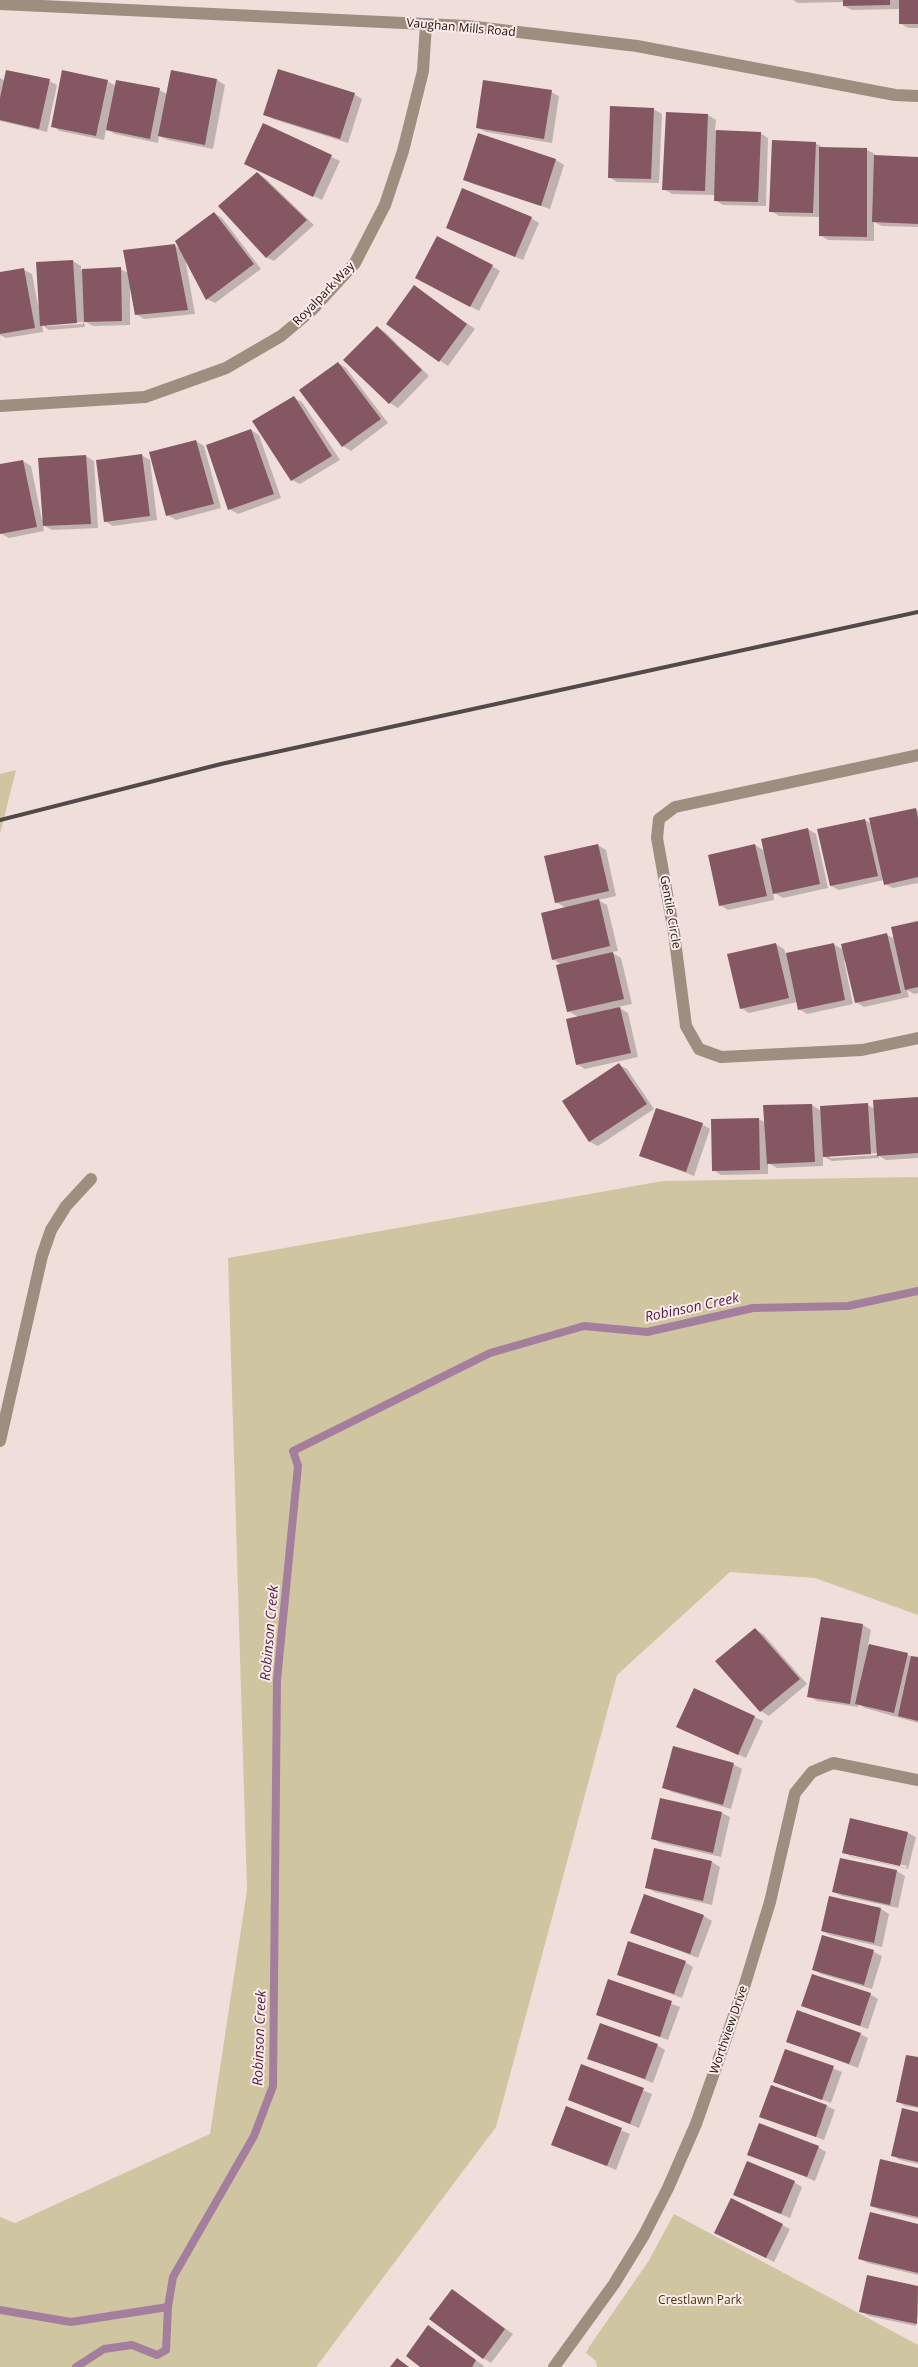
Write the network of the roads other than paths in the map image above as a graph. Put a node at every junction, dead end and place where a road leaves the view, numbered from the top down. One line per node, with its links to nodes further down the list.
1 (0, 4): 2 (street, Vaughan Mills Road)
2 (426, 24): 3 (street, Vaughan Mills Road); 4 (street, Royalpark Way)
3 (918, 96)
4 (0, 406)
5 (918, 755): 6 (street, Gentile Circle)
6 (918, 1038)
7 (91, 1179): 8 (street)
8 (0, 1442)
9 (918, 1780): 10 (street, Worthview Drive)
10 (554, 2367)

